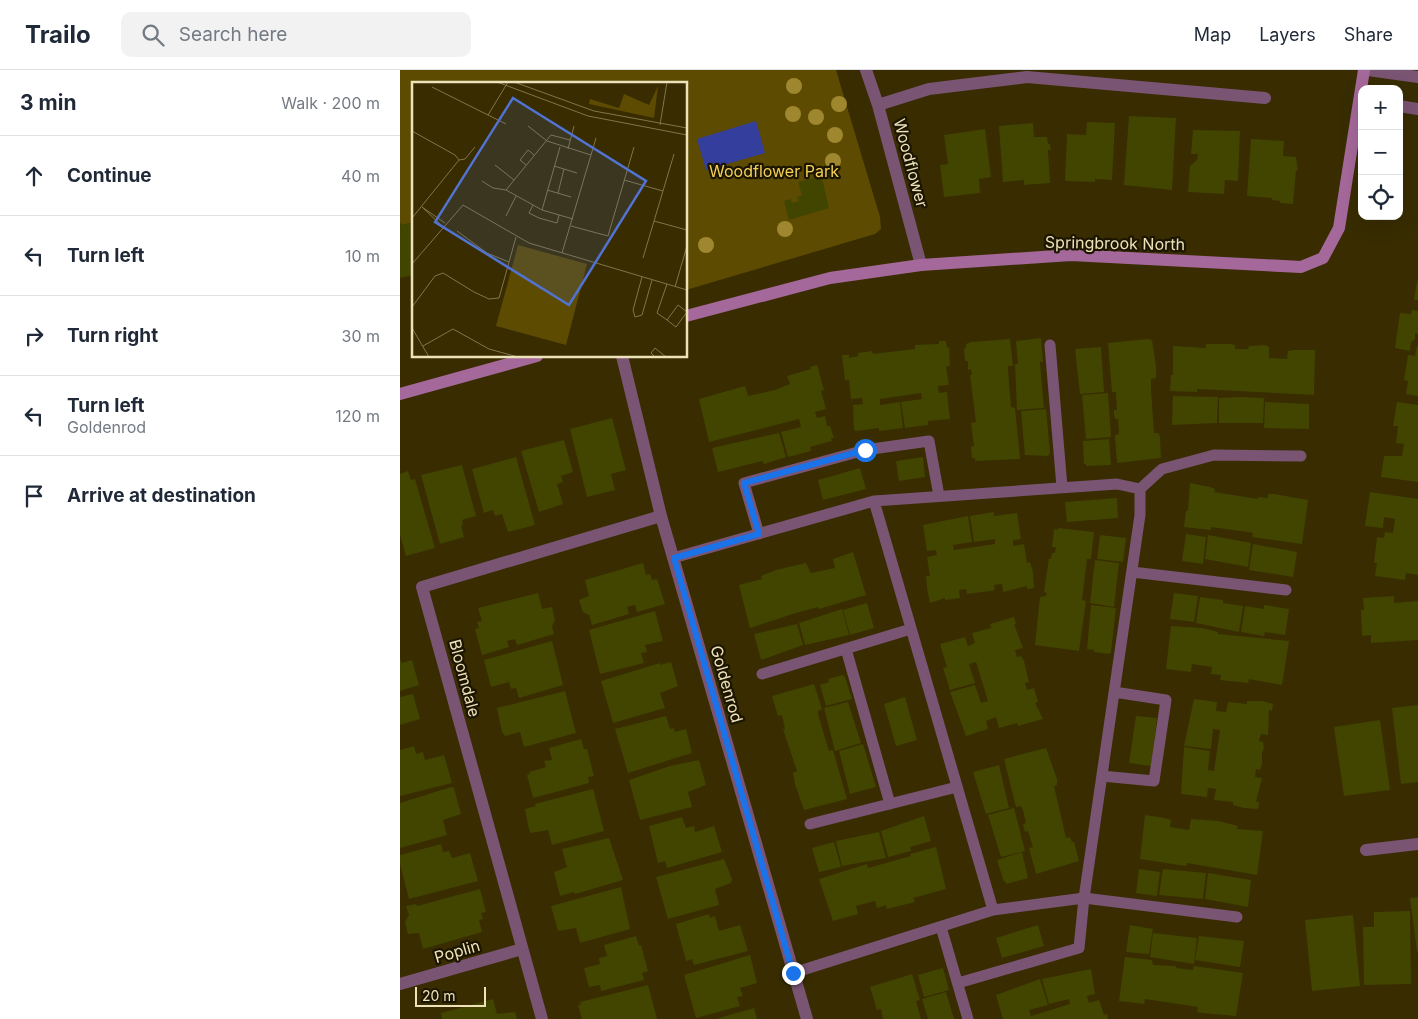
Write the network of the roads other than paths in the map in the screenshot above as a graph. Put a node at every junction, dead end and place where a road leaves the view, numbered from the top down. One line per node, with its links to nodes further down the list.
1 (866, 70): 7 (street, Woodflower)
2 (1364, 70): 5 (street, Springbrook North)
3 (1368, 70): 4 (street)
4 (1418, 77)
5 (1363, 85)
6 (1265, 98): 7 (street)
7 (878, 104): 11 (street, Woodflower)
8 (1403, 107): 9 (street)
9 (1418, 109)
10 (1358, 119): 11 (street, Springbrook North)
11 (921, 264): 12 (street, Springbrook North)
12 (688, 315)
13 (1050, 345): 18 (lane)
14 (531, 358): 16 (street)
15 (622, 358): 22 (street, Goldenrod)
16 (400, 394)
17 (1300, 456): 19 (lane)
18 (1062, 487): 19 (lane); 20 (lane)
19 (1140, 489): 25 (lane)
20 (938, 496): 21 (lane); 23 (lane)
21 (874, 501): 23 (lane); 27 (lane)
22 (661, 516): 24 (street, Goldenrod); 41 (street, Bloomdale)
23 (759, 534): 24 (lane)
24 (674, 558): 42 (street, Goldenrod)
25 (1132, 572): 26 (lane); 30 (lane)
26 (1286, 590)
27 (911, 629): 28 (lane); 32 (lane)
28 (846, 649): 29 (lane); 33 (lane)
29 (762, 674)
30 (1114, 692): 31 (lane); 31 (lane)
31 (1102, 776): 37 (lane)
32 (957, 787): 33 (lane); 38 (lane)
33 (890, 804): 34 (lane)
34 (810, 824)
35 (1418, 844): 36 (street)
36 (1366, 850)
37 (1084, 898): 38 (lane); 39 (lane); 43 (lane)
38 (993, 910): 40 (lane)
39 (1237, 917)
40 (941, 927): 42 (lane); 43 (lane)
41 (522, 949): 44 (street, Poplin); 45 (street, Bloomdale)
42 (793, 973): 46 (street, Goldenrod)
43 (958, 983): 47 (lane)
44 (400, 984)
45 (542, 1019)
46 (807, 1019)
47 (968, 1019)

